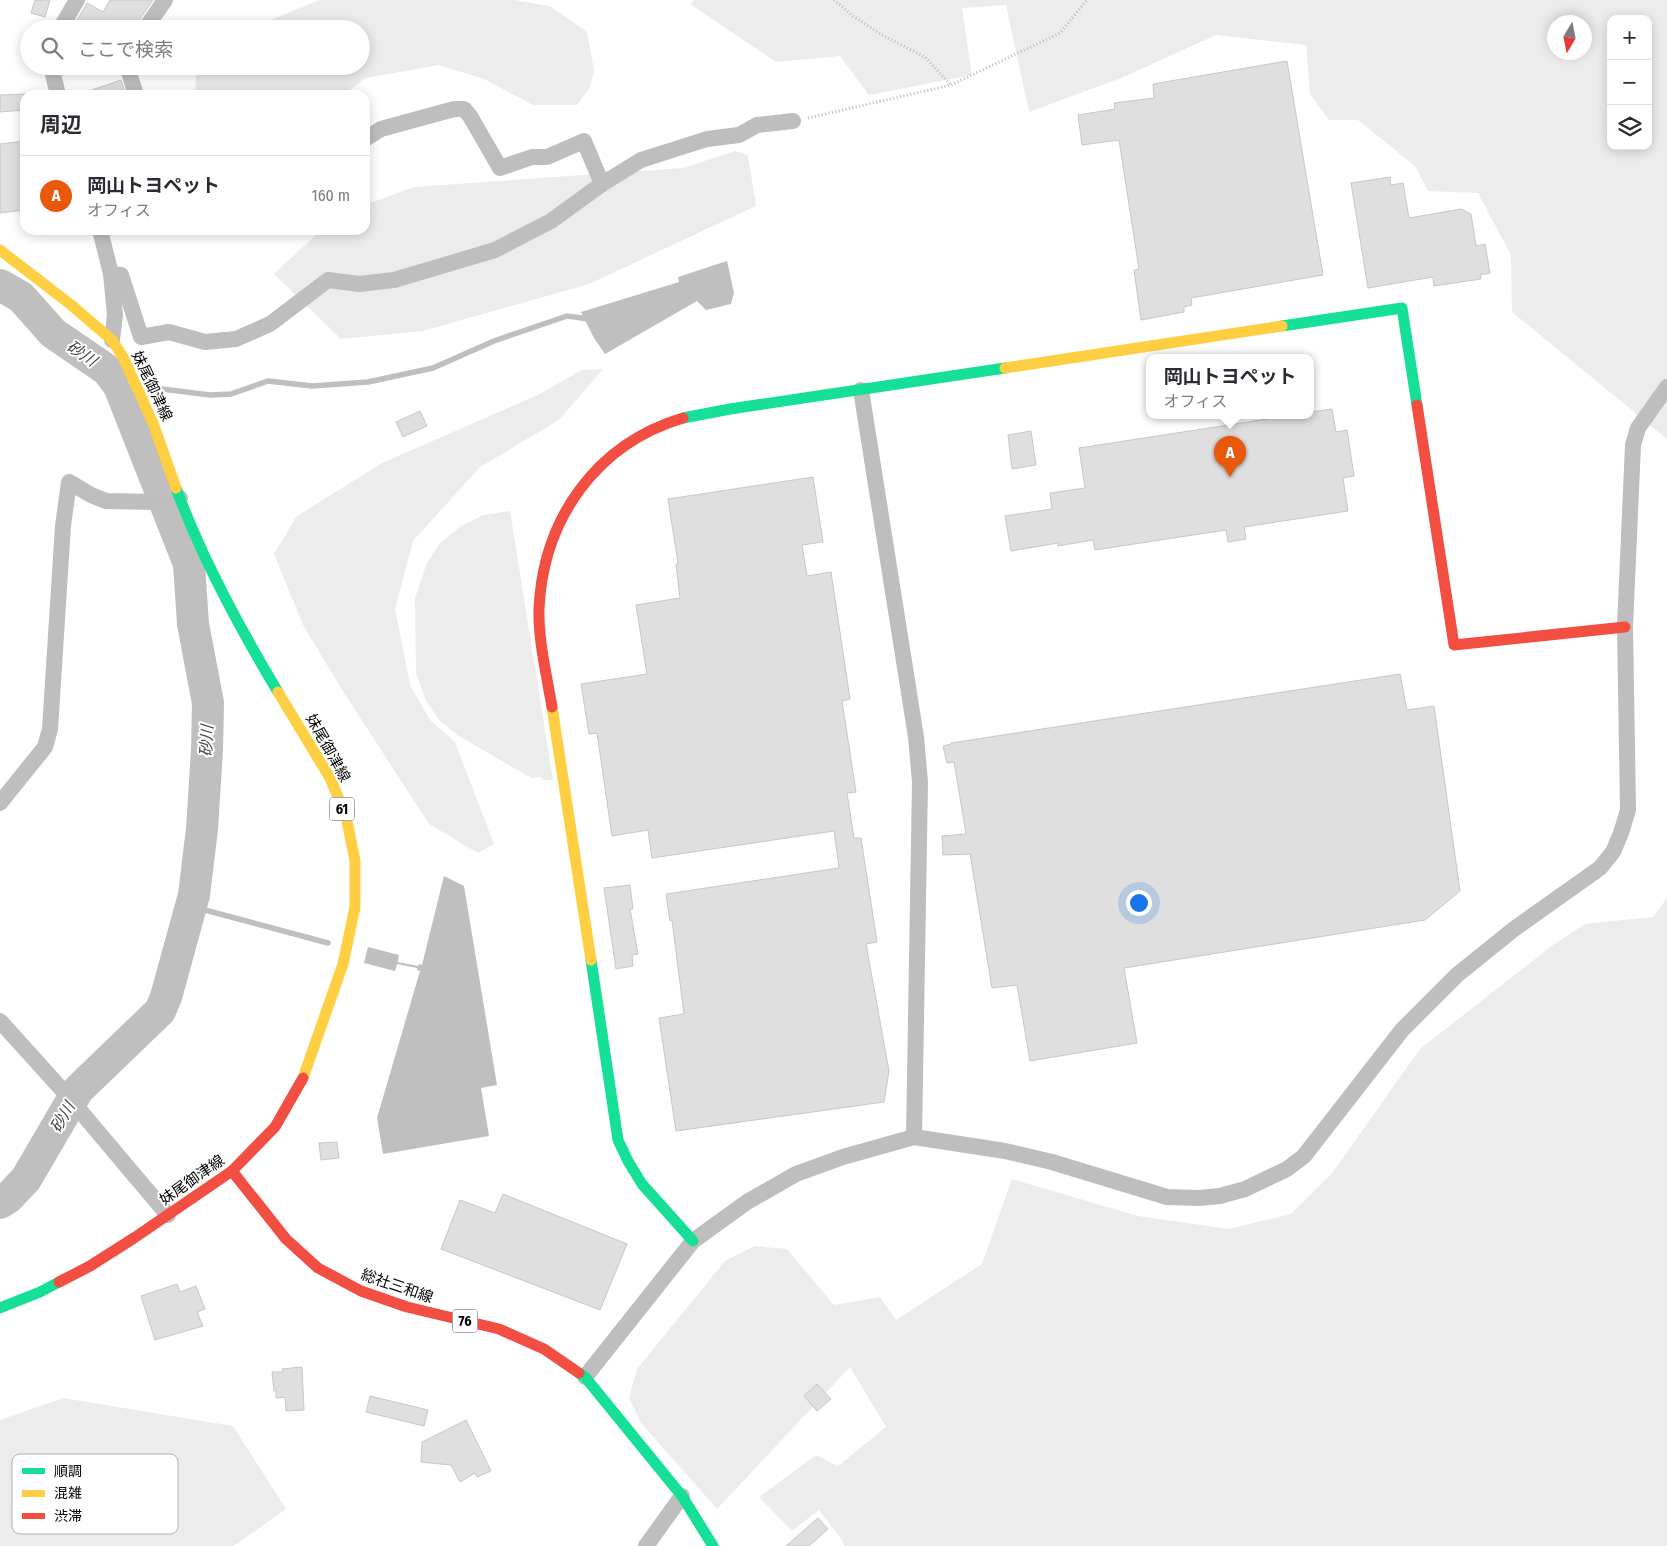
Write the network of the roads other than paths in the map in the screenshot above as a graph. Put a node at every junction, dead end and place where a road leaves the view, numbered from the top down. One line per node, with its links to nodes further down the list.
1 (77, 0): 3 (street)
2 (165, 0): 4 (street)
3 (65, 20)
4 (151, 20)
5 (53, 75): 7 (street)
6 (130, 75): 8 (street)
7 (57, 90)
8 (134, 90)
9 (793, 121): 11 (street)
10 (370, 136): 11 (street)
11 (602, 184): 14 (street)
12 (101, 235): 14 (street)
13 (0, 250): 15 (street, 妹尾御津線 / 61)
14 (111, 274): 15 (street)
15 (112, 340): 18 (street, 妹尾御津線 / 61)
16 (1667, 387): 19 (street)
17 (861, 390): 19 (street); 22 (street); 25 (street)
18 (169, 500): 20 (street); 23 (street, 妹尾御津線 / 61)
19 (1625, 627): 22 (street)
20 (0, 804)
21 (0, 1021): 24 (street)
22 (914, 1137): 25 (street)
23 (232, 1171): 24 (street, 妹尾御津線 / 61); 27 (street, 総社三和線 / 76)
24 (168, 1215): 26 (street, 妹尾御津線 / 61)
25 (693, 1241): 27 (street)
26 (0, 1308)
27 (585, 1377): 28 (street, 総社三和線 / 76)
28 (682, 1496): 29 (street); 30 (street, 総社三和線 / 76)
29 (646, 1546)
30 (713, 1546)

